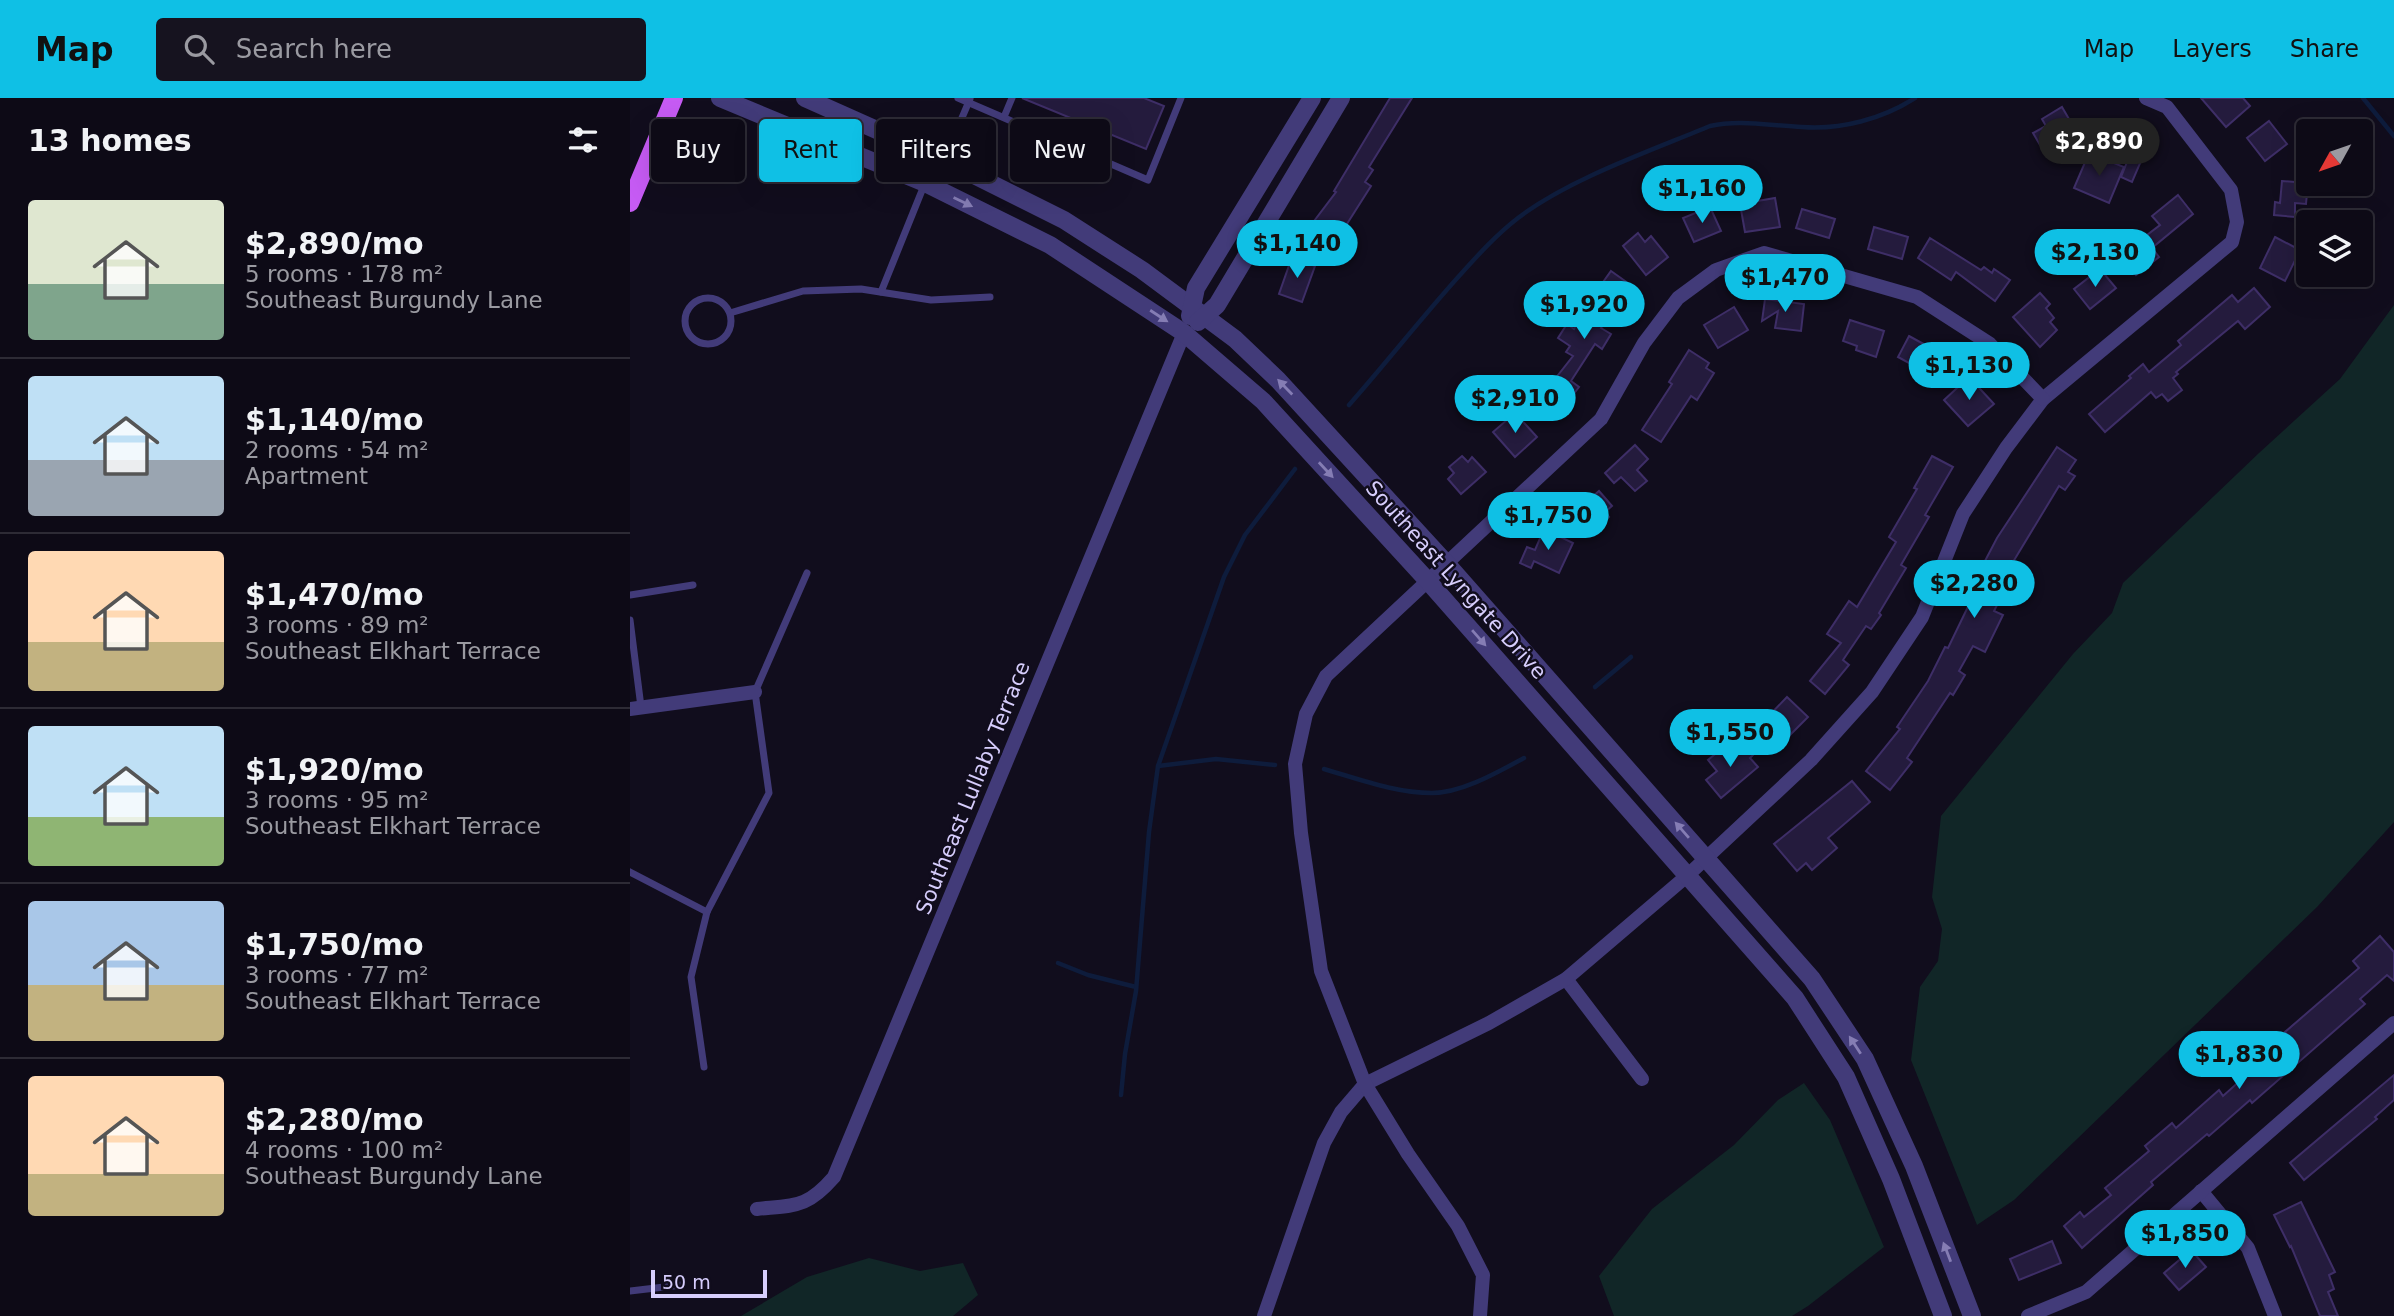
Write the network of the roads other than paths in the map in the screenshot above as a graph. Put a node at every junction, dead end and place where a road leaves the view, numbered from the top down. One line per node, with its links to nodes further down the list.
1 (674, 98): 18 (main road)
2 (720, 98): 17 (street, Southeast Lyngate Drive)
3 (805, 98): 14 (street, Southeast Lyngate Drive)
4 (958, 98): 10 (lane)
5 (1012, 98): 11 (lane)
6 (1181, 98): 11 (lane)
7 (1312, 98): 13 (street)
8 (1341, 98): 15 (street)
9 (2146, 98): 24 (street)
10 (969, 100): 11 (lane); 12 (lane)
11 (1004, 117)
12 (961, 119)
13 (1298, 121): 15 (street); 21 (street)
14 (876, 130)
15 (1319, 135): 21 (street)
16 (988, 182): 21 (street, Southeast Lyngate Drive)
17 (925, 183): 19 (lane); 23 (street, Southeast Lyngate Drive, one-way to 23)
18 (630, 203)
19 (881, 292): 20 (lane); 22 (lane)
20 (990, 297)
21 (1199, 312): 23 (street); 25 (street, Southeast Lyngate Drive, one-way to 21)
22 (730, 313): 22 (lane)
23 (1184, 333): 27 (street, Southeast Lyngate Drive, one-way to 27); 43 (street, Southeast Lullaby Terrace)
24 (2043, 399): 25 (street); 33 (street)
25 (1446, 563): 27 (street); 33 (street, Southeast Lyngate Drive, one-way to 25)
26 (807, 573): 31 (lane)
27 (1427, 580): 35 (street, Southeast Lyngate Drive, one-way to 35); 41 (street)
28 (693, 585): 29 (lane)
29 (630, 595)
30 (630, 620): 32 (lane)
31 (755, 692): 32 (street); 36 (lane)
32 (635, 709)
33 (1706, 858): 35 (street); 50 (street, Southeast Lyngate Drive, one-way to 33)
34 (630, 872): 36 (lane)
35 (1688, 875): 37 (street); 49 (street, Southeast Lyngate Drive)
36 (707, 912): 39 (lane)
37 (1566, 979): 40 (street); 41 (street)
38 (2394, 1023): 42 (street)
39 (704, 1067)
40 (1642, 1079)
41 (1365, 1084): 47 (street); 48 (street)
42 (2201, 1191): 46 (street); 52 (street)
43 (757, 1209)
44 (681, 1285): 45 (lane)
45 (630, 1291)
46 (2045, 1313): 51 (street)
47 (1264, 1316)
48 (1480, 1316)
49 (1943, 1316)
50 (1972, 1316)
51 (2028, 1316)
52 (2275, 1316)

